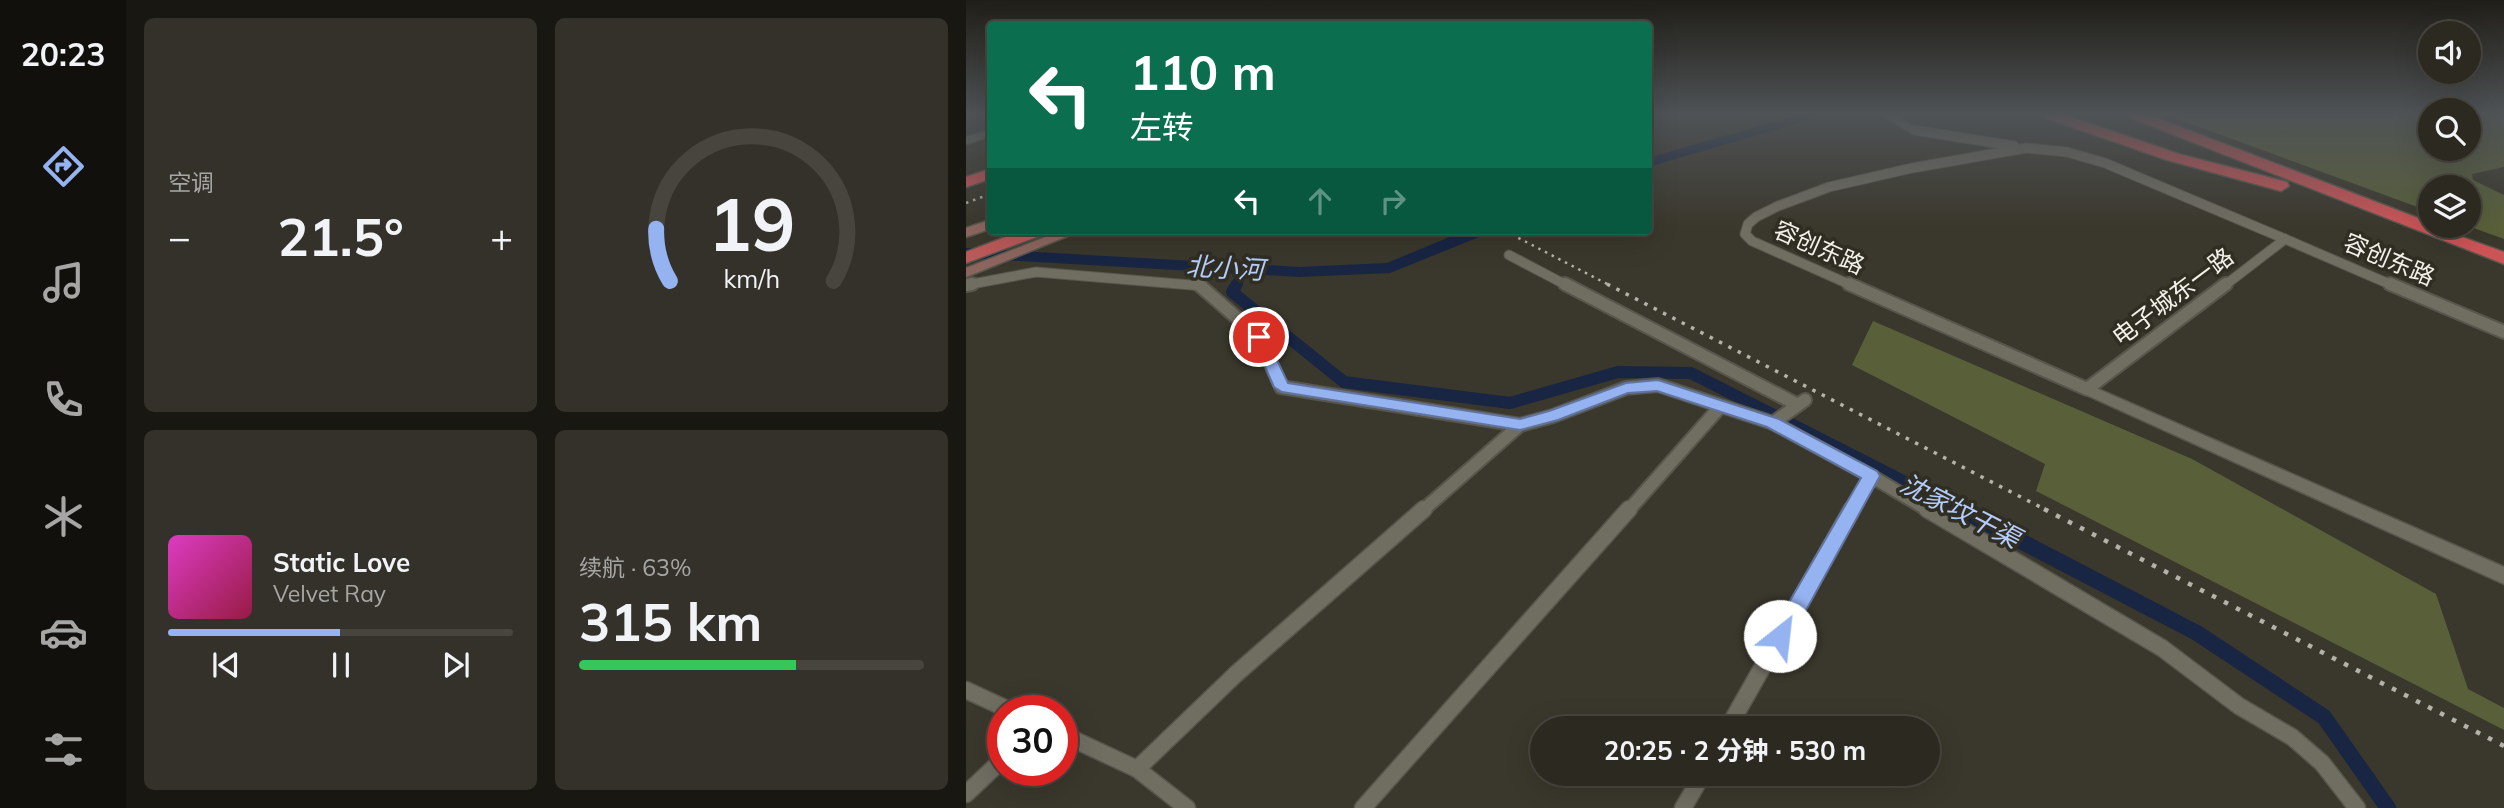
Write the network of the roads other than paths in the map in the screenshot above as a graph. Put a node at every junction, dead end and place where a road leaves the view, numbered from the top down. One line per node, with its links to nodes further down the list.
1 (1997, 153): 27 (street, 容创东路)
2 (2074, 153): 19 (street, 容创东路)
3 (2160, 153): 13 (highway)
4 (2228, 153): 7 (highway)
5 (2231, 153): 7 (highway)
6 (2259, 153): 12 (highway)
7 (2254, 162): 13 (highway)
8 (987, 165): 9 (highway)
9 (966, 173)
10 (987, 175): 11 (highway)
11 (966, 182)
12 (2418, 213)
13 (2413, 223): 23 (highway)
14 (987, 226): 17 (main road)
15 (987, 234): 17 (highway)
16 (1042, 236): 22 (highway); 24 (main road)
17 (967, 237)
18 (2481, 237): 20 (highway)
19 (2285, 239): 26 (street, 容创东路); 27 (street, 电子城东一路)
20 (2504, 245)
21 (1509, 255): 29 (street)
22 (966, 258)
23 (2504, 258)
24 (966, 274)
25 (966, 285): 30 (street)
26 (2504, 332)
27 (2087, 389): 32 (street); 33 (street)
28 (1720, 407): 29 (street); 30 (street); 43 (street)
29 (1773, 423): 31 (street)
30 (1520, 425): 38 (street)
31 (1871, 476): 36 (street); 45 (street)
32 (2504, 567)
33 (2504, 576)
34 (966, 690): 35 (street)
35 (987, 700)
36 (1735, 716)
37 (1078, 741): 38 (street)
38 (1137, 769): 42 (street)
39 (987, 774): 41 (street)
40 (1696, 786): 44 (street)
41 (966, 794)
42 (1187, 808)
43 (1363, 808)
44 (1683, 808)
45 (2357, 808)

